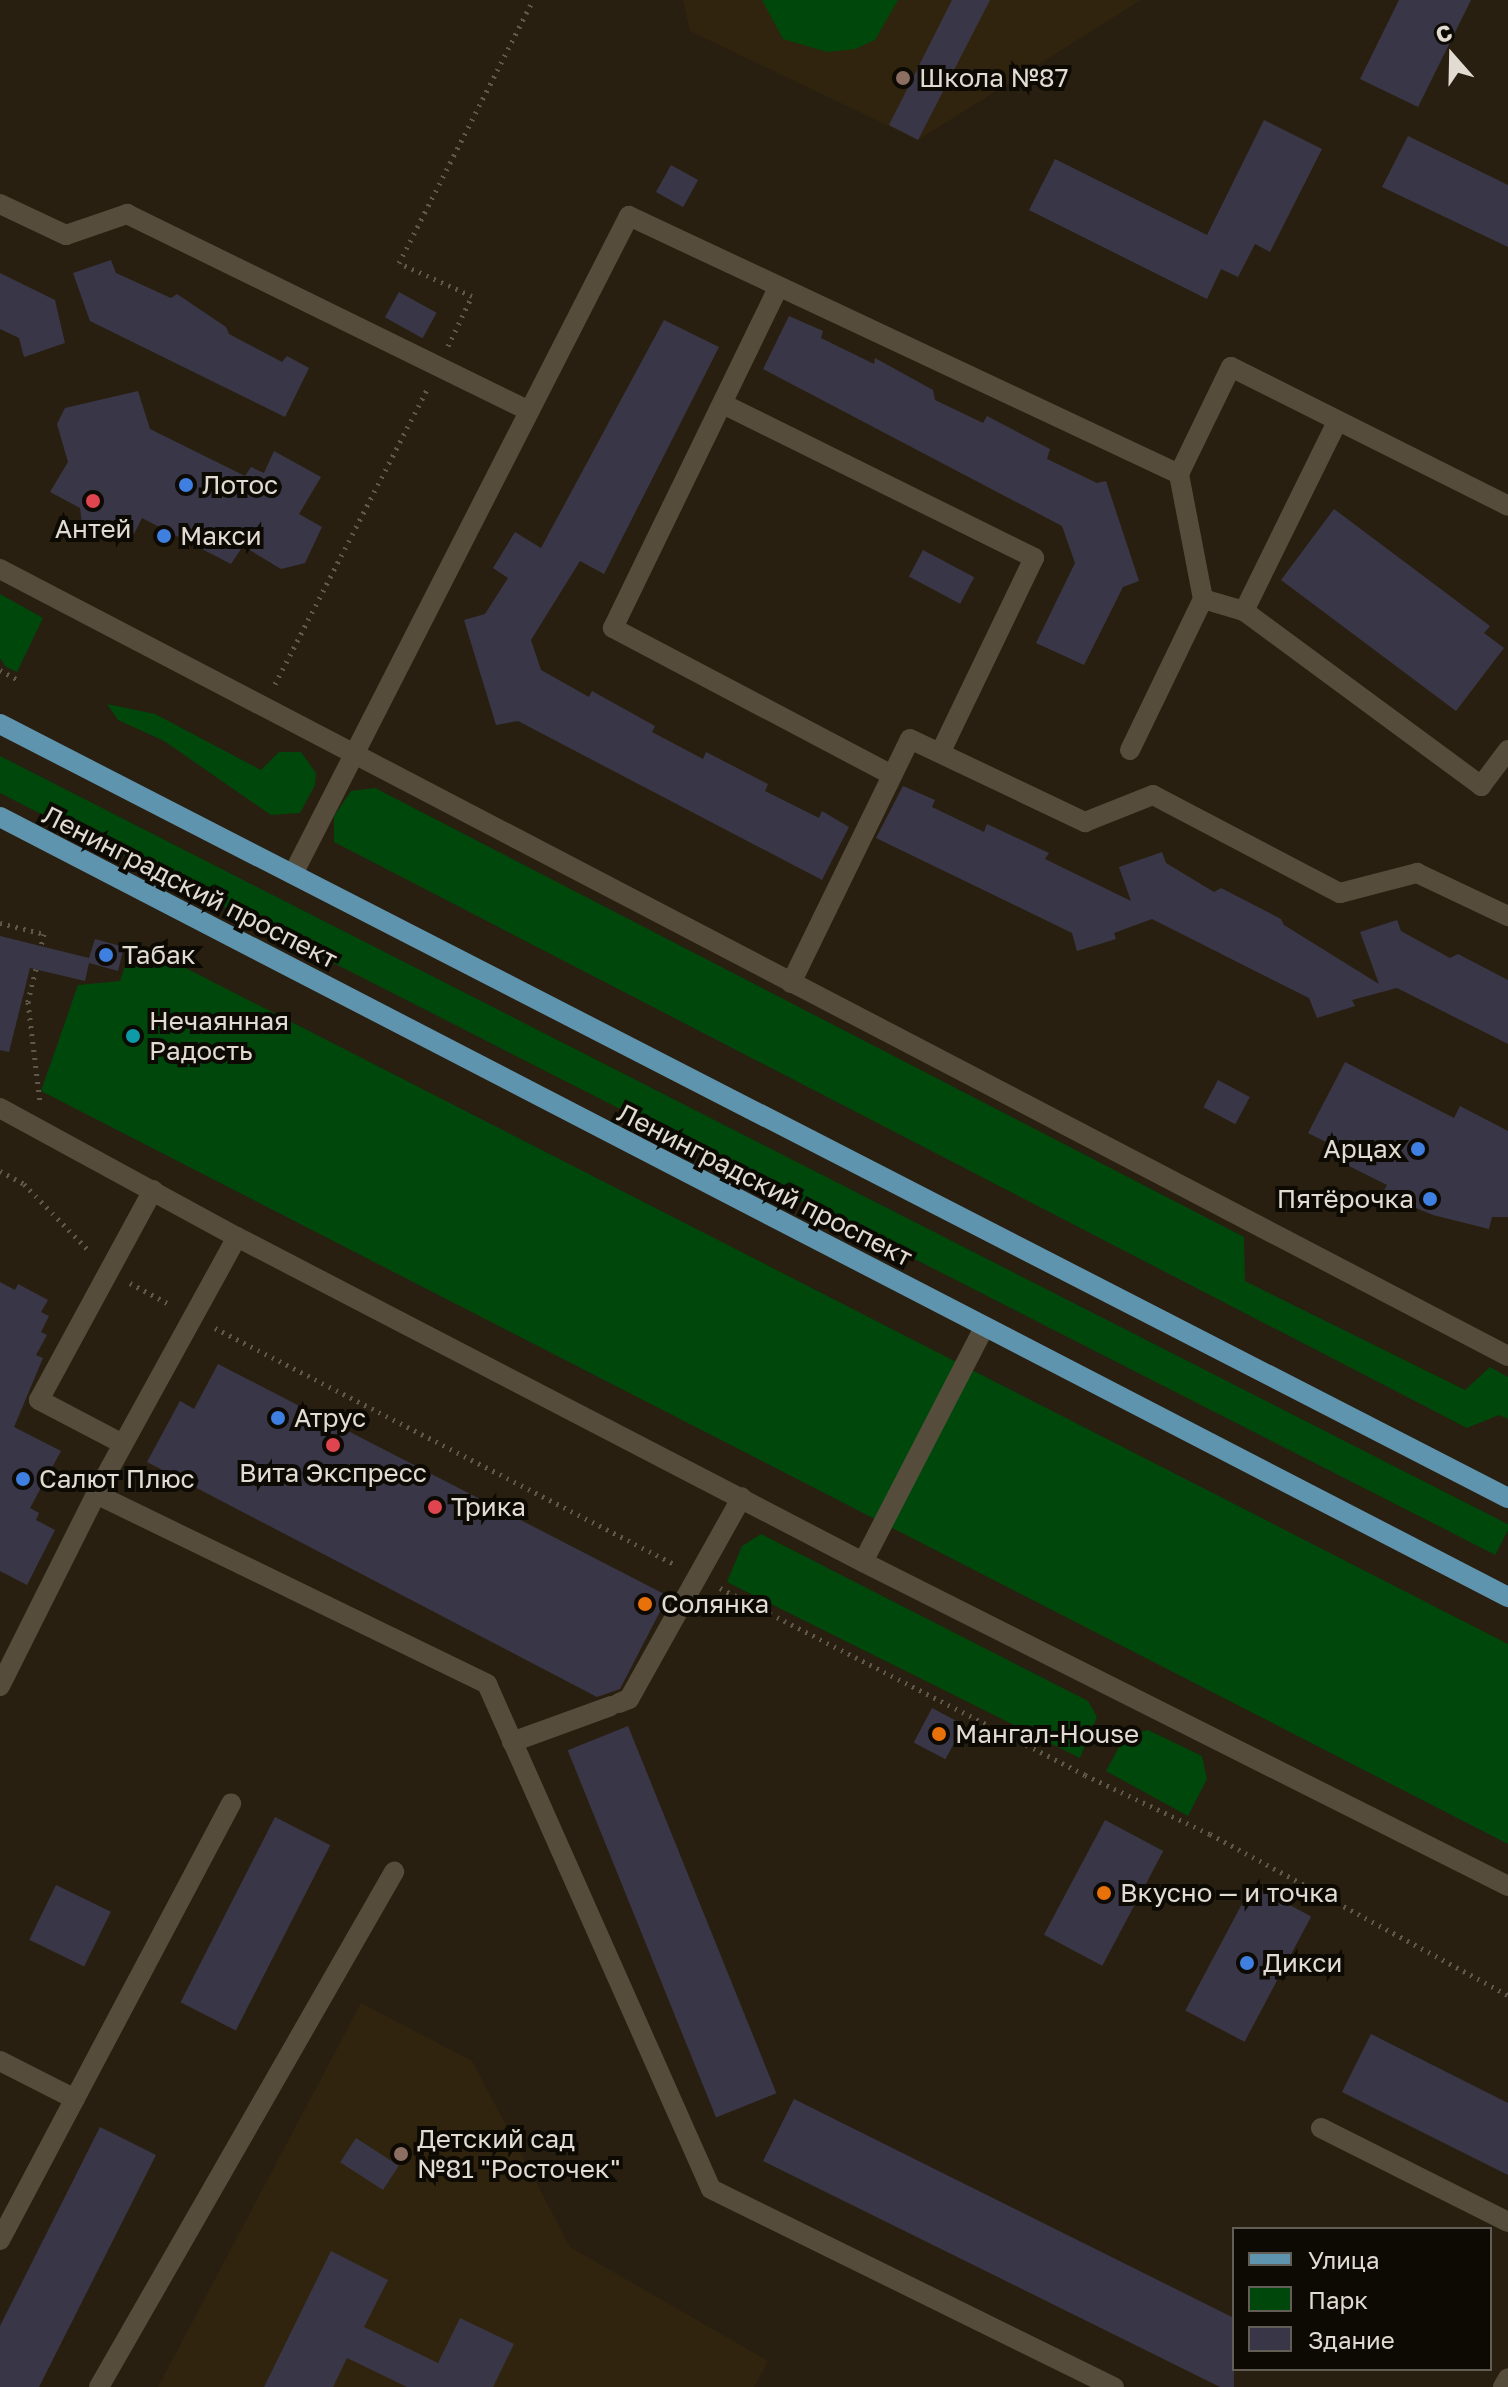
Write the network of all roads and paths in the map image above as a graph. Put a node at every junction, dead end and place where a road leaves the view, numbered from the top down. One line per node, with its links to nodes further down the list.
1 (0, 204): 4 (street)
2 (778, 288): 3 (street); 4 (street); 6 (street)
3 (723, 404): 16 (street); 18 (street)
4 (529, 411): 17 (street)
5 (1337, 422): 6 (street); 7 (street); 10 (street)
6 (1179, 474): 9 (street)
7 (1508, 506)
8 (0, 569): 17 (street)
9 (1203, 599): 10 (street); 14 (street)
10 (1244, 611): 15 (street)
11 (0, 670): 12 (path)
12 (18, 680)
13 (0, 724): 20 (main road)
14 (1130, 750)
15 (1508, 750)
16 (940, 753): 18 (street); 21 (street)
17 (353, 755): 20 (street); 25 (street)
18 (892, 775): 25 (street)
19 (0, 817): 33 (main road, Ленинградский проспект)
20 (293, 874): 38 (main road)
21 (1508, 916)
22 (0, 923): 23 (path)
23 (41, 946)
24 (36, 969): 27 (path)
25 (791, 983): 34 (street)
26 (0, 1108): 27 (street)
27 (44, 1131): 29 (street)
28 (0, 1171): 31 (path)
29 (153, 1190): 30 (street); 31 (street)
30 (237, 1237): 32 (street); 37 (street)
31 (109, 1271): 32 (path); 35 (street)
32 (193, 1317): 35 (street); 40 (path)
33 (984, 1328): 39 (street); 41 (main road, Ленинградский проспект)
34 (1507, 1354)
35 (123, 1444): 36 (street)
36 (96, 1494): 42 (street); 43 (street)
37 (742, 1497): 39 (street); 40 (street)
38 (1508, 1498)
39 (863, 1562): 46 (street)
40 (698, 1576): 43 (street); 47 (path)
41 (1508, 1597)
42 (0, 1686)
43 (512, 1742): 55 (street)
44 (231, 1803): 49 (street)
45 (394, 1872): 54 (street)
46 (1508, 1886)
47 (1508, 1995)
48 (0, 2061): 49 (street)
49 (75, 2099): 52 (street)
50 (1321, 2128): 51 (street)
51 (1508, 2222)
52 (0, 2240)
53 (1508, 2378): 56 (street)
54 (99, 2387)
55 (1114, 2387)
56 (1503, 2387)

